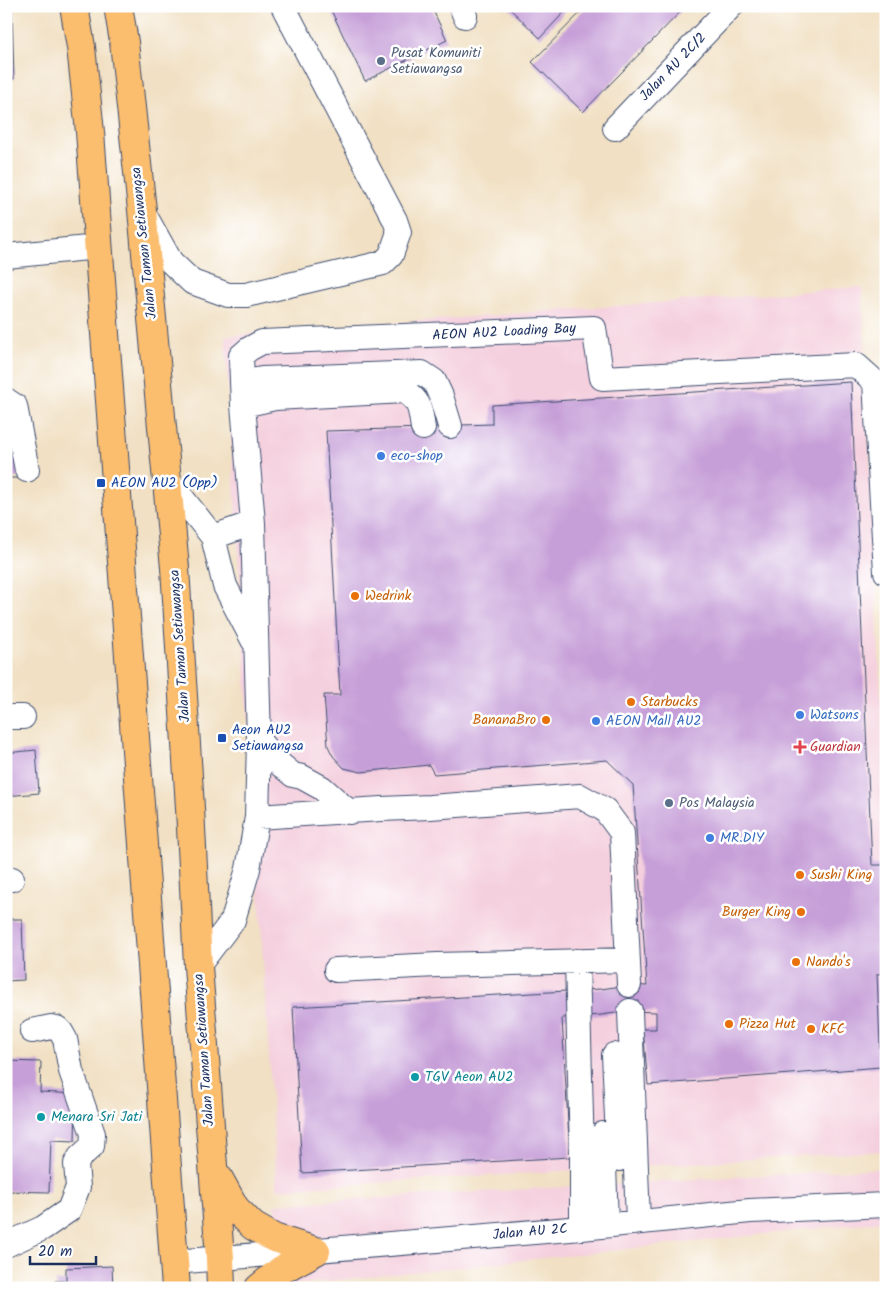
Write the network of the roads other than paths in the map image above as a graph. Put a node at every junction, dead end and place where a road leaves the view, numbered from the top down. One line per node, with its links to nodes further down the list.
1 (74, 6): 7 (main road)
2 (118, 6): 6 (main road, Jalan Taman Setiawangsa)
3 (283, 6): 6 (street)
4 (720, 10): 5 (street, Jalan AU 2C/2)
5 (615, 128)
6 (142, 210): 14 (main road, Jalan Taman Setiawangsa)
7 (98, 247): 8 (street); 37 (main road)
8 (6, 256)
9 (242, 394): 11 (street); 12 (street); 15 (street); 17 (street, AEON AU2 Loading Bay)
10 (6, 400): 13 (street)
11 (450, 426)
12 (423, 428)
13 (27, 470)
14 (167, 478): 16 (street); 24 (main road, Jalan Taman Setiawangsa)
15 (253, 523): 16 (street); 18 (street)
16 (213, 538): 18 (street)
17 (886, 572)
18 (256, 644): 19 (street)
19 (259, 741): 20 (street); 21 (street)
20 (257, 812): 21 (street); 24 (street)
21 (338, 813): 22 (street)
22 (628, 960): 23 (street); 26 (street)
23 (577, 961): 25 (street); 33 (street)
24 (198, 966): 30 (main road, Jalan Taman Setiawangsa)
25 (336, 970)
26 (628, 985)
27 (630, 1011): 32 (street)
28 (32, 1031): 34 (street)
29 (607, 1057): 32 (street)
30 (213, 1168): 35 (main road); 36 (main road, Jalan Taman Setiawangsa)
31 (886, 1205): 32 (street, Jalan AU 2C)
32 (622, 1224): 33 (street, Jalan AU 2C)
33 (582, 1228): 35 (street, Jalan AU 2C)
34 (6, 1245)
35 (316, 1251): 36 (street, Jalan AU 2C); 39 (main road)
36 (220, 1258): 37 (street, Jalan AU 2C); 38 (main road, Jalan Taman Setiawangsa)
37 (175, 1275)
38 (221, 1288)
39 (259, 1288)

